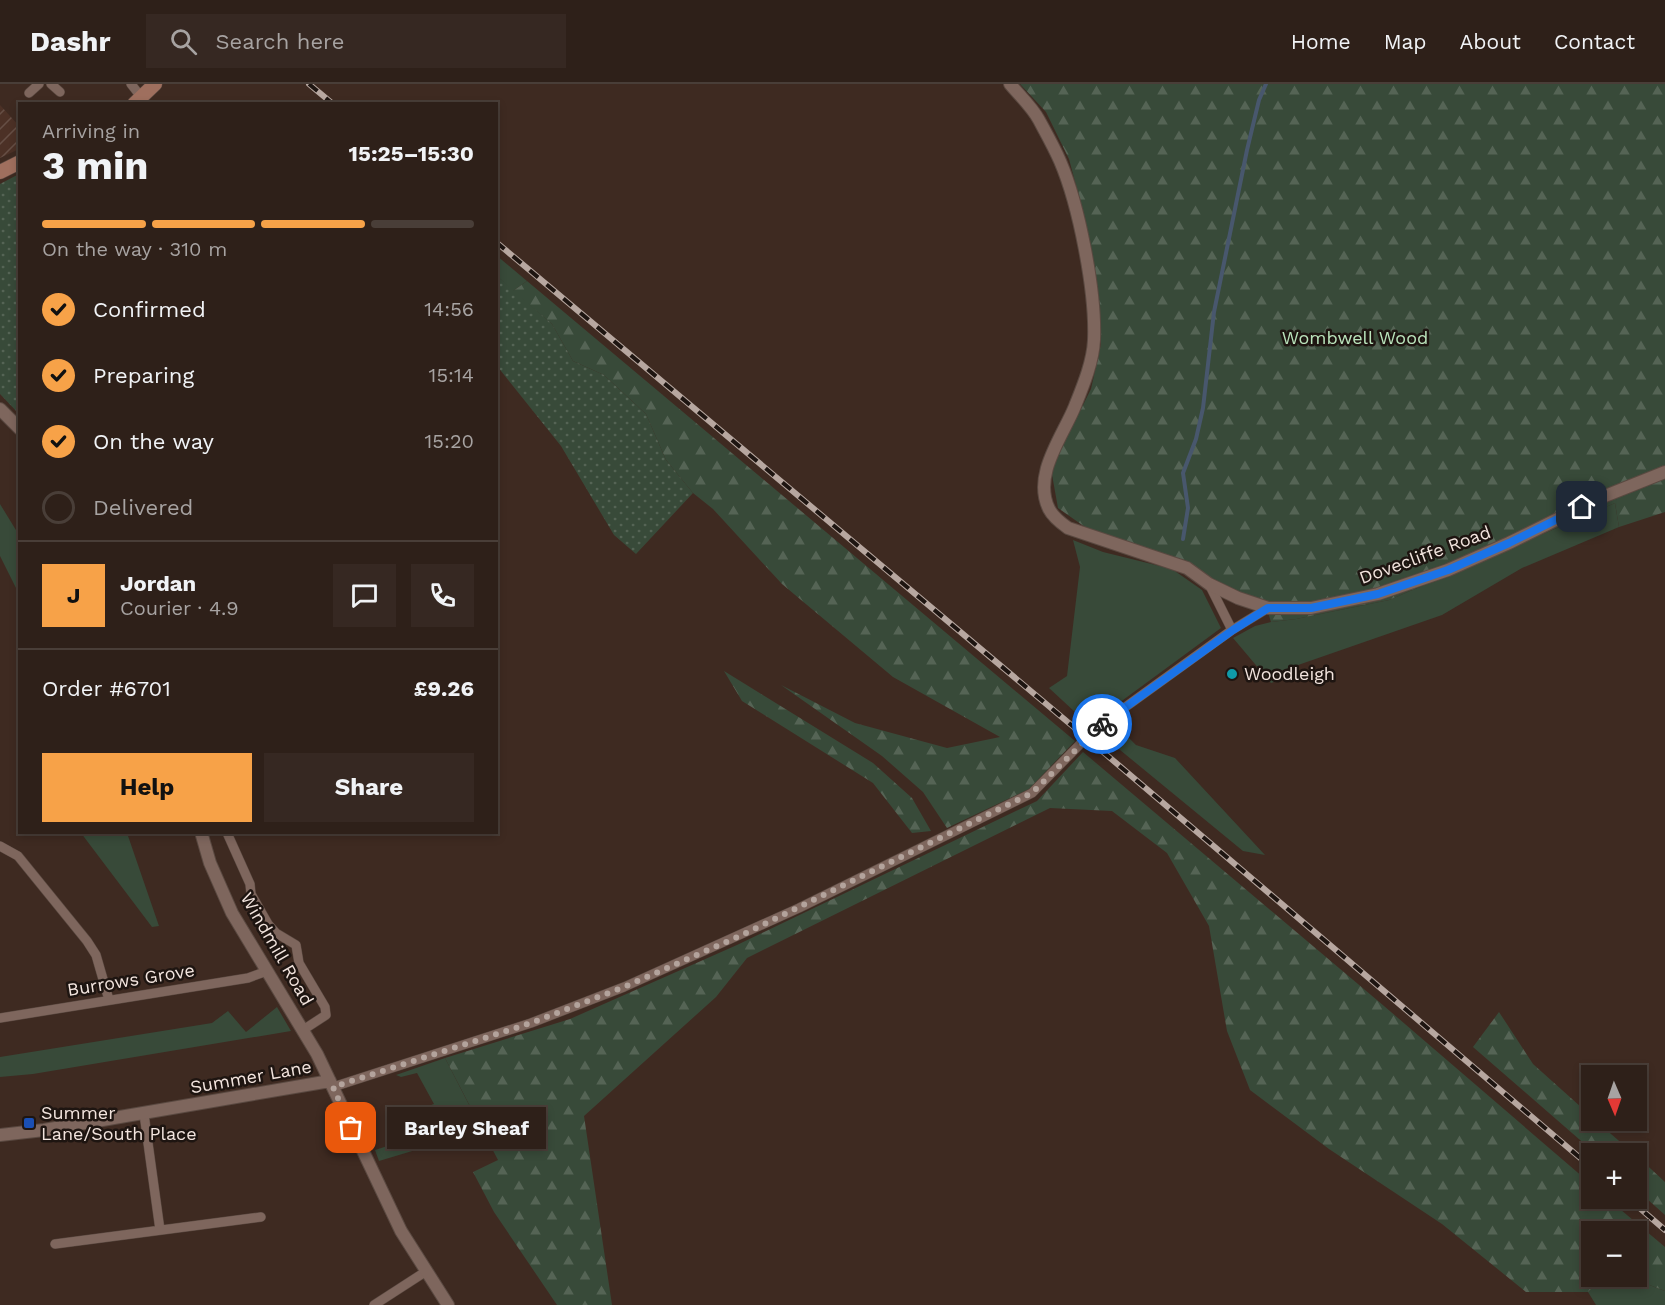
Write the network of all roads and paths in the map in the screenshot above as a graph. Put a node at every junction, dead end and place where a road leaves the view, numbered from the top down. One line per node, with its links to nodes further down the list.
1 (39, 84): 7 (street)
2 (51, 84): 6 (street)
3 (131, 84): 8 (street)
4 (155, 84): 8 (main road)
5 (1010, 84): 14 (street, Dovecliffe Road)
6 (60, 92)
7 (29, 93)
8 (138, 101)
9 (18, 163): 10 (main road)
10 (0, 172)
11 (0, 410): 12 (street)
12 (18, 427)
13 (1665, 472): 15 (street, Dovecliffe Road)
14 (1209, 584): 15 (street, Dovecliffe Road); 16 (street)
15 (1268, 608): 16 (street)
16 (1233, 630): 24 (street)
17 (202, 834): 20 (street, Windmill Road)
18 (228, 836): 23 (street)
19 (0, 846): 21 (street)
20 (267, 971): 21 (street, Burrows Grove); 23 (street, Windmill Road)
21 (110, 1000): 22 (street, Burrows Grove)
22 (0, 1018)
23 (303, 1030): 24 (street, Windmill Road)
24 (331, 1084): 25 (street, Summer Lane); 30 (street, Windmill Road)
25 (144, 1113): 26 (street, Summer Lane); 28 (street)
26 (0, 1135)
27 (261, 1217): 28 (street)
28 (160, 1230): 29 (street)
29 (55, 1244)
30 (425, 1272): 31 (street); 32 (street, Windmill Road)
31 (374, 1305)
32 (448, 1305)

